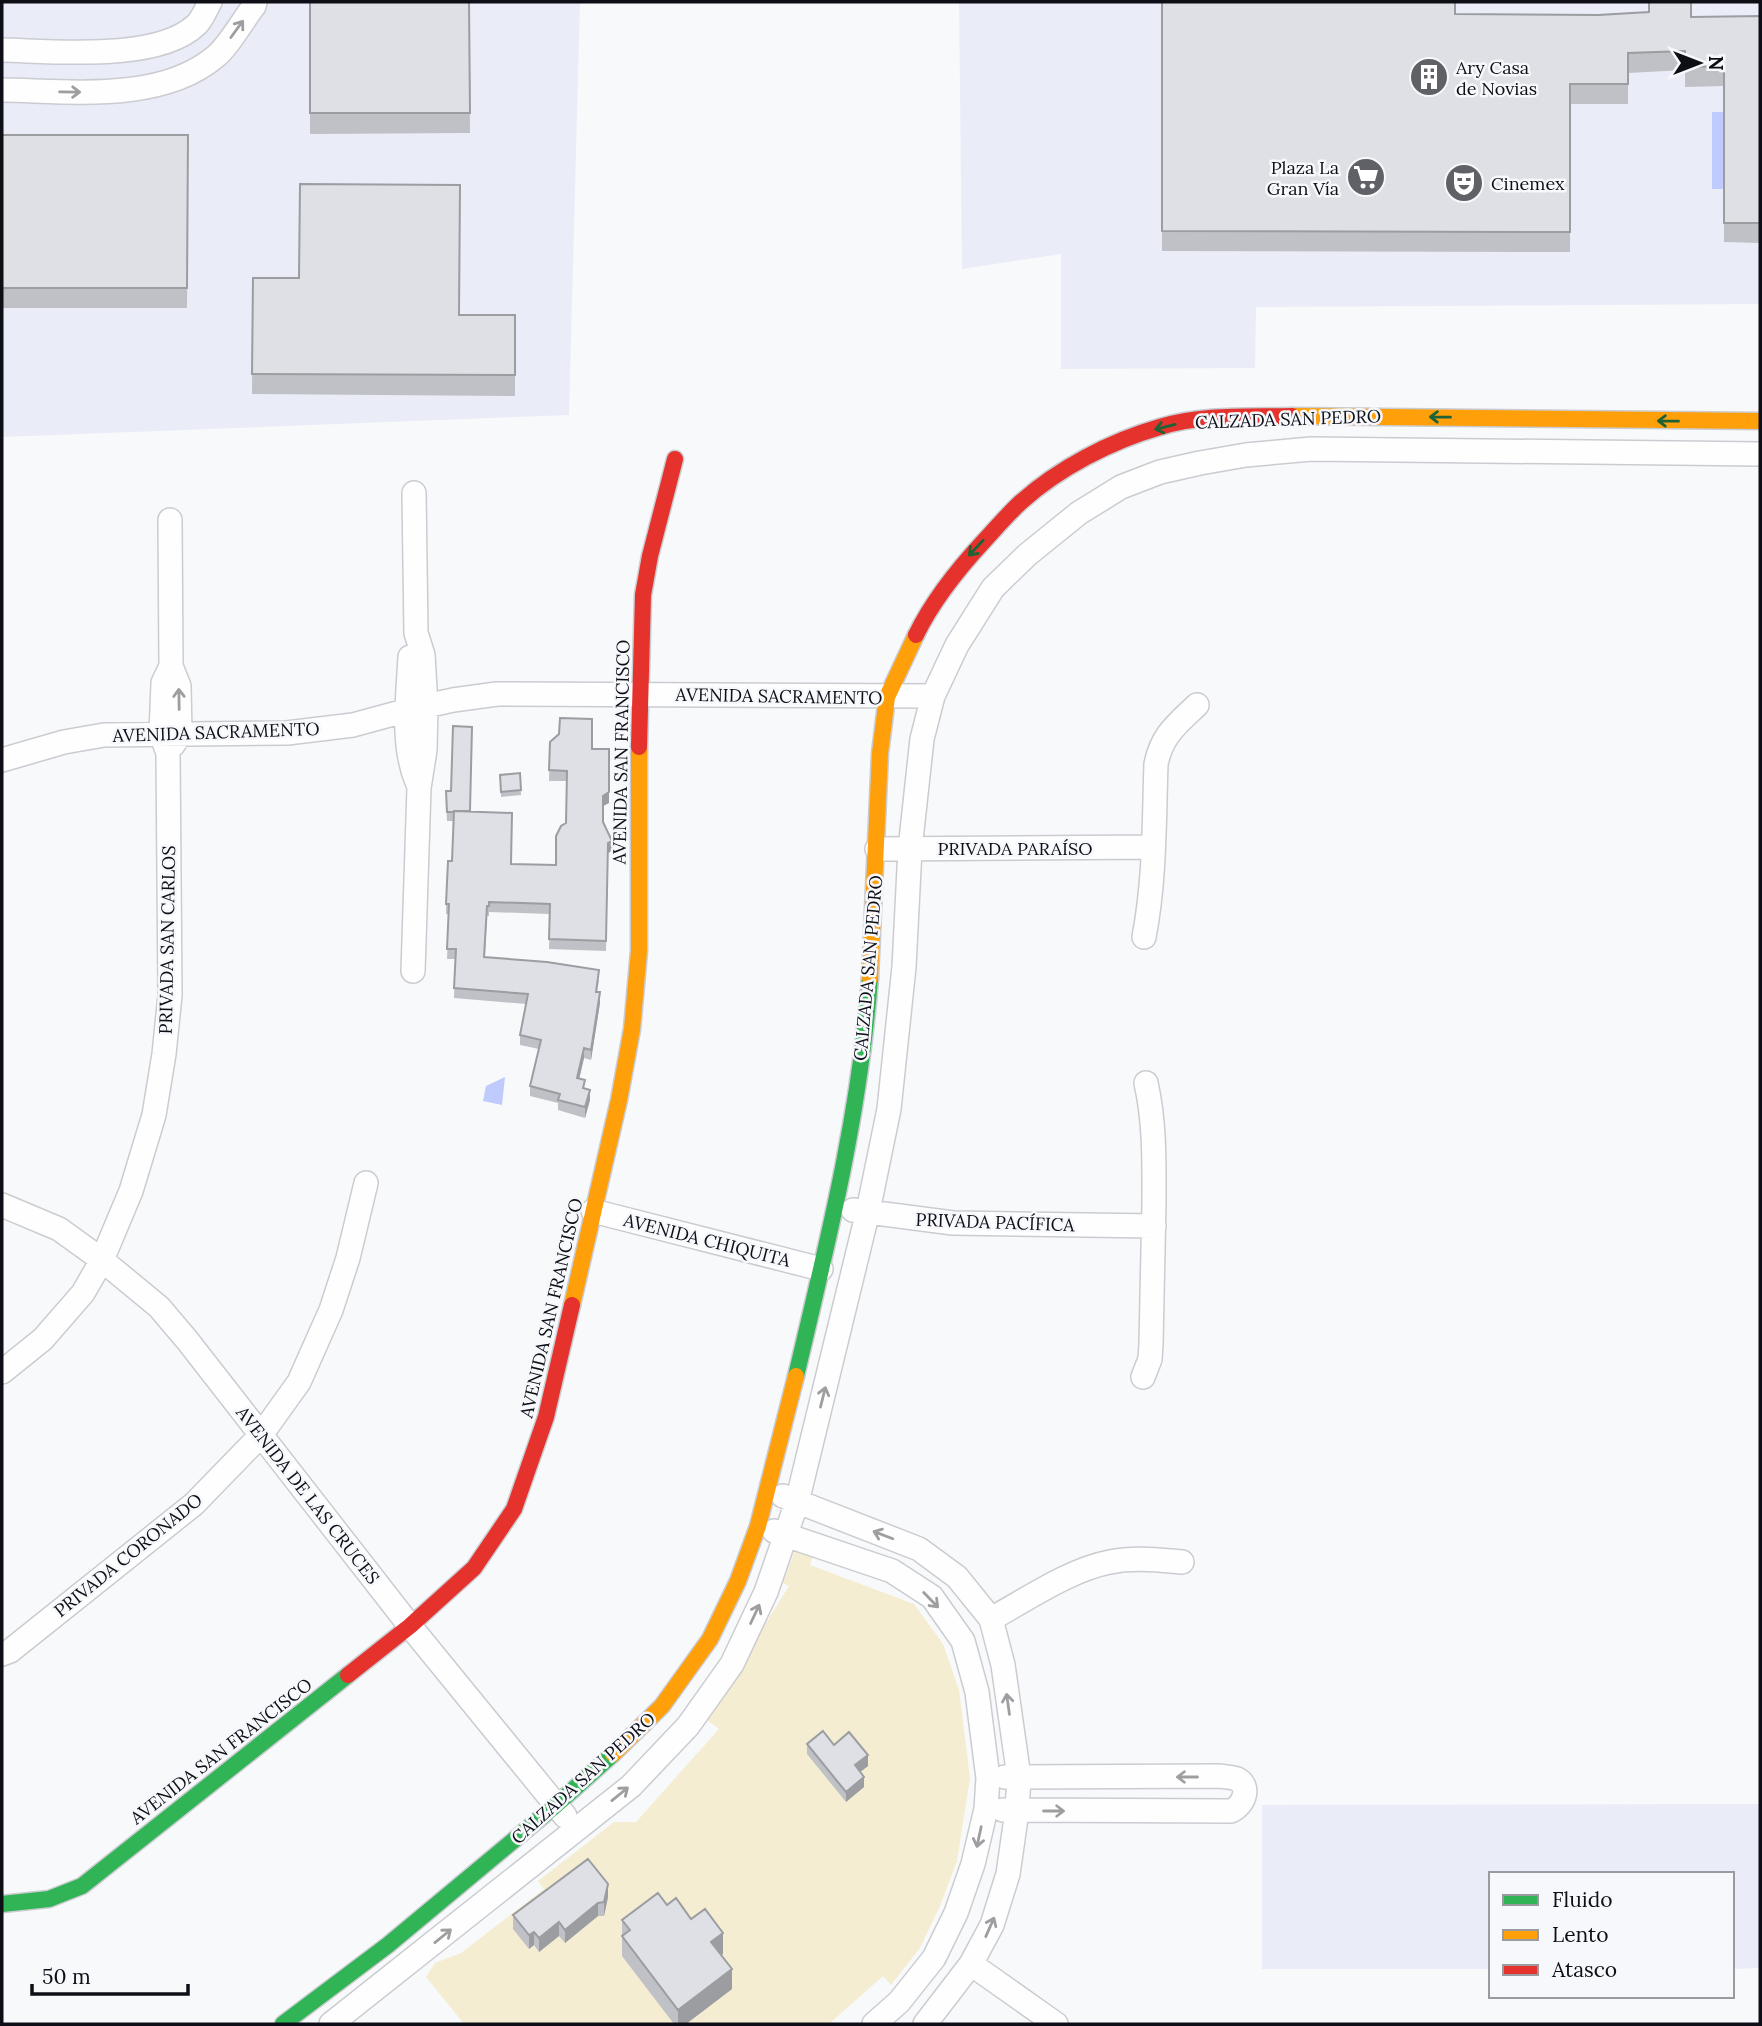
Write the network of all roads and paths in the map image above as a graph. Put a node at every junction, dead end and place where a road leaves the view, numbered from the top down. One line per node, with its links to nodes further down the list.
1 (210, 2): 3 (street)
2 (255, 2): 4 (street, one-way to 2)
3 (2, 50)
4 (2, 90)
5 (1311, 415): 6 (street, CALZADA SAN PEDRO, one-way to 5); 8 (street); 16 (street, CALZADA SAN PEDRO, one-way to 16)
6 (1704, 421): 7 (street, CALZADA SAN PEDRO); 9 (street)
7 (1760, 421)
8 (1311, 449): 9 (street, CALZADA SAN PEDRO); 15 (street, CALZADA SAN PEDRO)
9 (1702, 453): 10 (street, CALZADA SAN PEDRO)
10 (1760, 454)
11 (674, 459): 14 (street, AVENIDA SAN FRANCISCO)
12 (414, 493): 18 (street)
13 (170, 520): 19 (street, PRIVADA SAN CARLOS)
14 (639, 694): 16 (street, AVENIDA SACRAMENTO); 18 (street, AVENIDA SACRAMENTO); 30 (street, AVENIDA SAN FRANCISCO)
15 (933, 696): 16 (street, AVENIDA SACRAMENTO); 23 (street, CALZADA SAN PEDRO)
16 (887, 697): 22 (street, CALZADA SAN PEDRO)
17 (1197, 705): 21 (street)
18 (417, 708): 19 (street, AVENIDA SACRAMENTO); 25 (street)
19 (170, 740): 20 (street, AVENIDA SACRAMENTO); 33 (street, PRIVADA SAN CARLOS)
20 (2, 760)
21 (1153, 847): 23 (street, PRIVADA PARAÍSO); 24 (street)
22 (877, 849): 23 (street, PRIVADA PARAÍSO); 29 (street, CALZADA SAN PEDRO)
23 (910, 849): 31 (street, CALZADA SAN PEDRO)
24 (1144, 937)
25 (413, 971)
26 (1146, 1083): 32 (street)
27 (366, 1183): 37 (street, PRIVADA CORONADO)
28 (2, 1205): 33 (street, AVENIDA DE LAS CRUCES)
29 (836, 1209): 31 (street, PRIVADA PACÍFICA); 34 (street, CALZADA SAN PEDRO)
30 (593, 1211): 34 (street, AVENIDA CHIQUITA); 44 (street, AVENIDA SAN FRANCISCO)
31 (868, 1211): 32 (street, PRIVADA PACÍFICA); 39 (street, CALZADA SAN PEDRO, one-way to 31)
32 (1154, 1226): 36 (street)
33 (102, 1260): 35 (street, PRIVADA SAN CARLOS); 37 (street, AVENIDA DE LAS CRUCES)
34 (821, 1269): 38 (street, CALZADA SAN PEDRO)
35 (2, 1372)
36 (1143, 1377)
37 (261, 1435): 44 (street, AVENIDA DE LAS CRUCES); 45 (street, PRIVADA CORONADO)
38 (768, 1490): 39 (street); 40 (street, CALZADA SAN PEDRO)
39 (797, 1502): 41 (street, CALZADA SAN PEDRO); 43 (street, one-way to 39)
40 (758, 1526): 41 (street); 48 (street, CALZADA SAN PEDRO)
41 (787, 1535): 46 (street, one-way to 46); 51 (street, CALZADA SAN PEDRO, one-way to 41)
42 (1182, 1562): 43 (street)
43 (991, 1619): 47 (street, one-way to 43)
44 (411, 1626): 48 (street, AVENIDA DE LAS CRUCES); 52 (street, AVENIDA SAN FRANCISCO)
45 (2, 1654)
46 (988, 1777): 47 (street); 49 (street)
47 (1019, 1777): 50 (street); 50 (street, one-way to 47)
48 (556, 1805): 51 (street, AVENIDA DE LAS CRUCES); 53 (street, CALZADA SAN PEDRO)
49 (985, 1809): 50 (street); 58 (street, one-way to 58)
50 (1017, 1811): 54 (street, one-way to 50)
51 (575, 1830): 55 (street, CALZADA SAN PEDRO, one-way to 51)
52 (2, 1903)
53 (388, 1945): 55 (street); 56 (street, CALZADA SAN PEDRO)
54 (971, 1964): 59 (street); 60 (street)
55 (407, 1965): 57 (street, CALZADA SAN PEDRO)
56 (283, 2024)
57 (331, 2024)
58 (874, 2024)
59 (925, 2024)
60 (1056, 2024)

